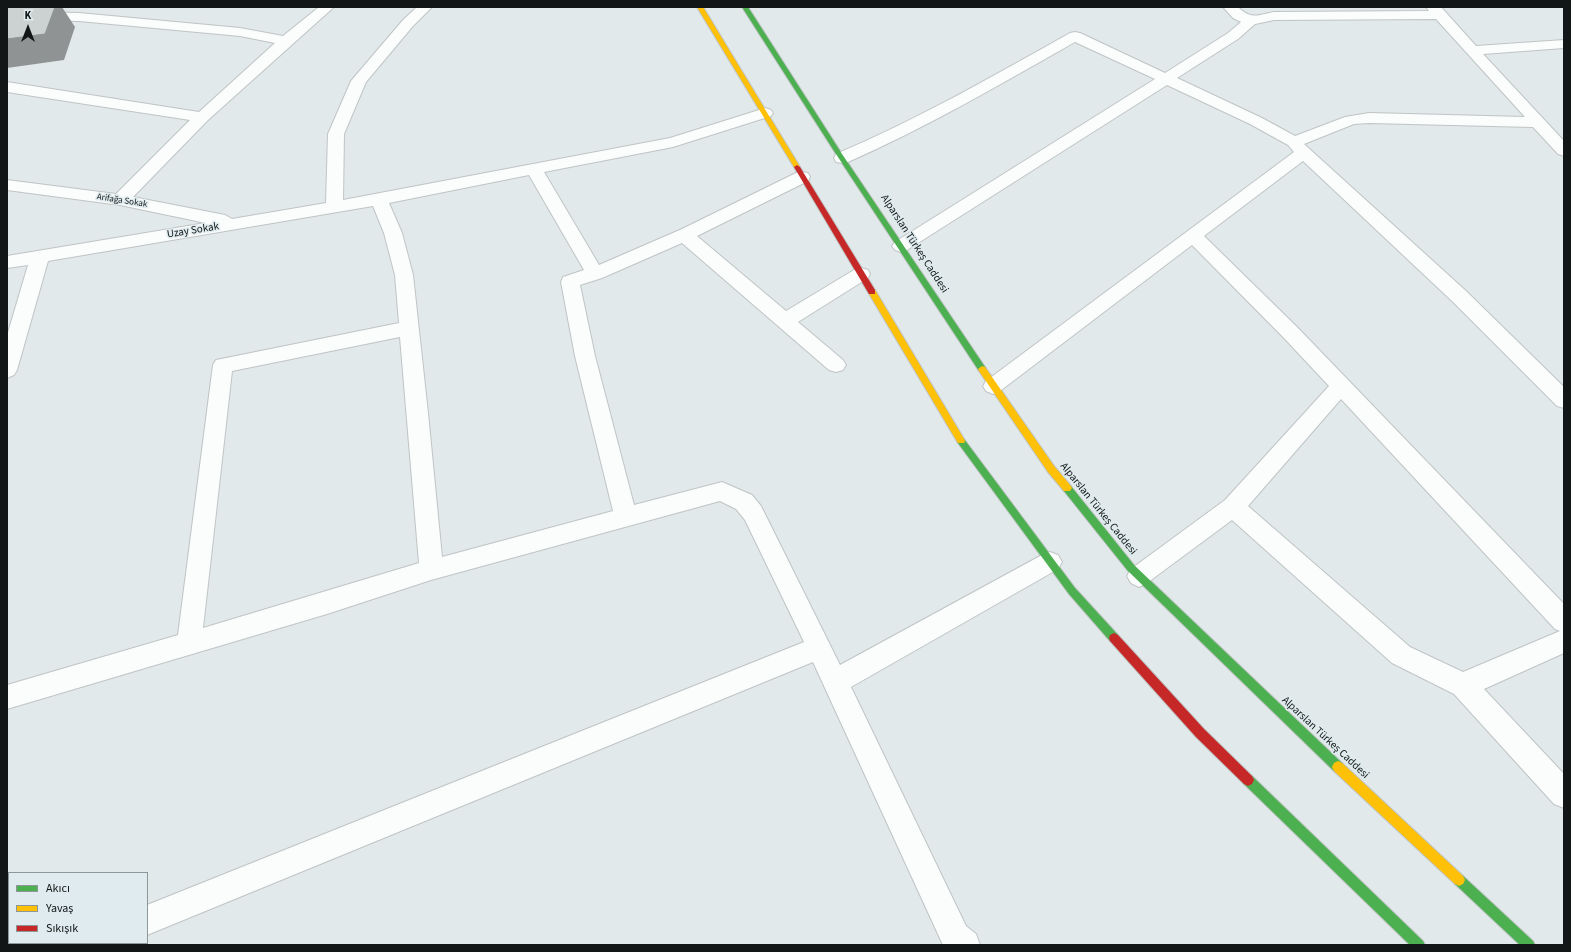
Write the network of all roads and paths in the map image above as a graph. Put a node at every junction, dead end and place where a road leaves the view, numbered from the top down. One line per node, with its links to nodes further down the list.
1 (327, 7): 10 (street)
2 (425, 7): 26 (street)
3 (700, 7): 15 (street)
4 (745, 7): 20 (street, Alparslan Türkeş Caddesi)
5 (1230, 7): 8 (street)
6 (1437, 11): 8 (street); 12 (street)
7 (27, 12): 9 (street); 10 (street)
8 (1250, 21): 13 (street)
9 (7, 29)
10 (286, 40): 16 (street)
11 (1564, 44): 12 (street)
12 (1474, 50): 17 (street)
13 (1167, 78): 18 (street); 20 (street); 30 (street)
14 (7, 87): 16 (street)
15 (765, 113): 21 (street, Uzay Sokak); 22 (street)
16 (202, 117): 24 (street)
17 (1536, 122): 18 (street); 19 (street)
18 (1299, 148): 29 (street); 41 (street)
19 (1564, 151)
20 (842, 158): 30 (street, Alparslan Türkeş Caddesi)
21 (534, 169): 25 (street, Uzay Sokak); 33 (street)
22 (802, 177): 28 (street); 34 (street)
23 (7, 185): 24 (street, Arifağa Sokak)
24 (120, 200): 27 (street, Arifağa Sokak)
25 (379, 200): 26 (street, Uzay Sokak); 36 (street)
26 (334, 208): 27 (street, Uzay Sokak)
27 (236, 224): 31 (street, Uzay Sokak)
28 (684, 235): 33 (street); 35 (street)
29 (1193, 235): 39 (street); 40 (street)
30 (901, 246): 39 (street, Alparslan Türkeş Caddesi)
31 (40, 256): 32 (street, Uzay Sokak); 38 (street)
32 (7, 262)
33 (594, 274): 43 (street)
34 (861, 274): 35 (street); 44 (street)
35 (785, 321): 37 (street)
36 (409, 328): 45 (street); 49 (street)
37 (836, 365)
38 (7, 370)
39 (993, 386): 46 (street, Alparslan Türkeş Caddesi)
40 (1341, 386): 42 (street); 47 (street)
41 (1564, 400)
42 (1233, 508): 46 (street); 52 (street)
43 (626, 517): 45 (street); 50 (street)
44 (1050, 562): 51 (street); 57 (street)
45 (431, 570): 49 (street)
46 (1139, 576): 58 (street, Alparslan Türkeş Caddesi)
47 (1564, 621)
48 (1564, 641): 52 (street)
49 (189, 644): 53 (street)
50 (819, 648): 51 (street); 55 (street)
51 (835, 682): 56 (street)
52 (1463, 685): 54 (street)
53 (7, 697)
54 (1564, 794)
55 (148, 920)
56 (965, 945)
57 (1419, 945)
58 (1529, 945)

